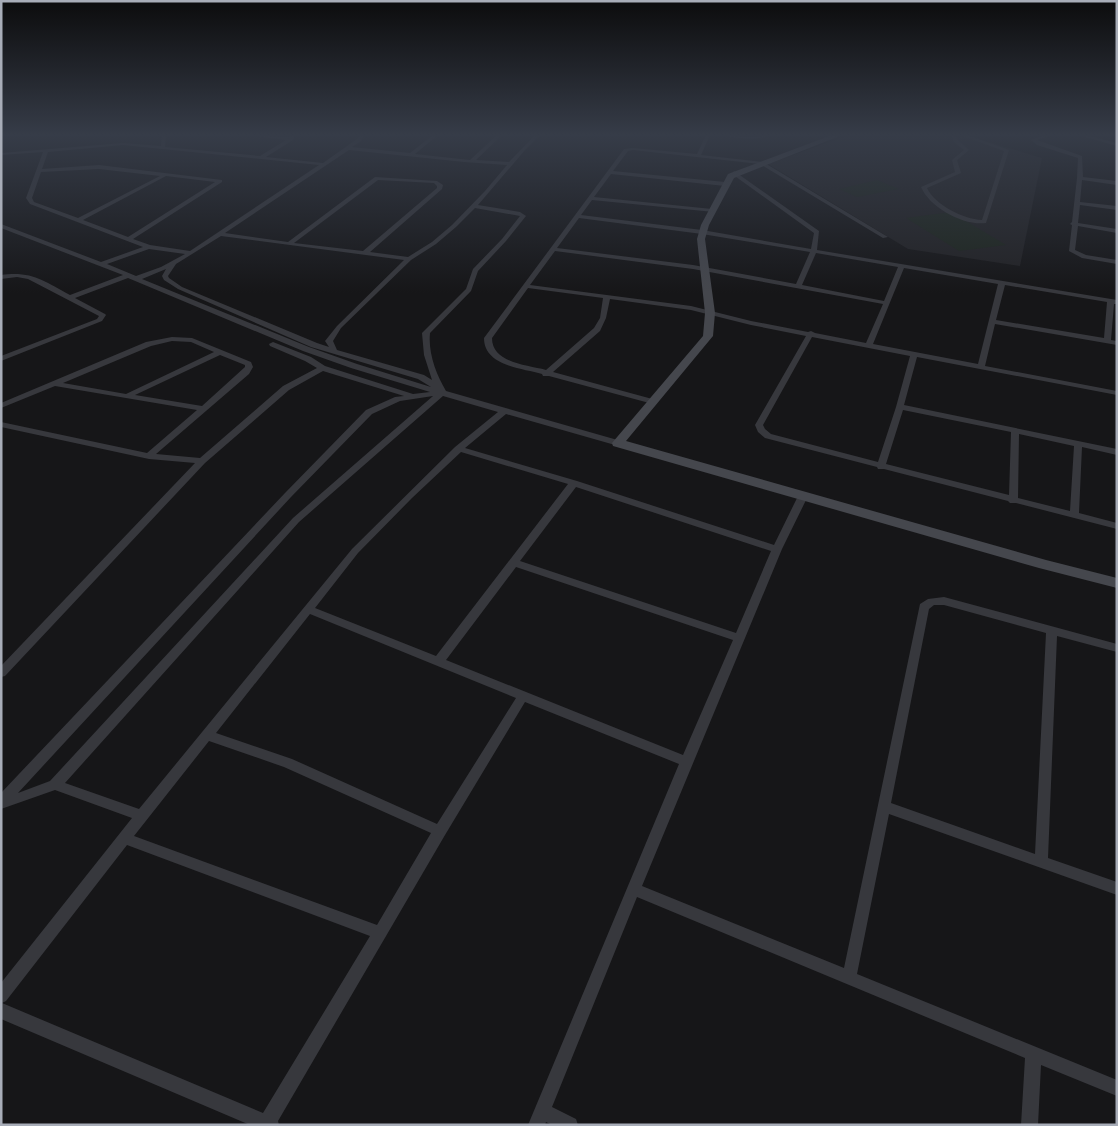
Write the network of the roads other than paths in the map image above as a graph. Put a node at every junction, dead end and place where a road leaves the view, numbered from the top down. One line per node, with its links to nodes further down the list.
1 (33, 188): 21 (street)
2 (141, 188): 21 (street)
3 (211, 188): 28 (street)
4 (288, 188): 26 (street)
5 (364, 188): 29 (street)
6 (440, 188): 34 (street)
7 (490, 188): 17 (street)
8 (599, 188): 15 (street)
9 (723, 188): 19 (street)
10 (755, 188): 32 (street)
11 (802, 188): 27 (street)
12 (924, 188): 13 (street)
13 (995, 188)
14 (1079, 188): 16 (street)
15 (591, 198): 19 (street); 20 (street)
16 (1077, 203): 18 (street); 22 (street)
17 (474, 206): 35 (street); 66 (street)
18 (1117, 208)
19 (712, 211): 25 (street)
20 (577, 216): 25 (street); 31 (street)
21 (77, 221): 28 (street)
22 (1073, 224): 24 (street); 36 (street)
23 (1, 226): 37 (street)
24 (1117, 231)
25 (702, 232): 32 (street); 40 (street)
26 (221, 234): 29 (street); 33 (street)
27 (885, 237)
28 (128, 240): 30 (street)
29 (289, 244): 34 (street)
30 (149, 247): 33 (street); 37 (street)
31 (553, 249): 40 (street); 46 (street)
32 (814, 251): 39 (street); 47 (street)
33 (191, 254): 38 (street)
34 (364, 254): 35 (street)
35 (409, 259): 59 (street)
36 (1117, 262)
37 (101, 264): 41 (street)
38 (173, 264): 44 (street); 59 (street)
39 (902, 266): 45 (street); 51 (street)
40 (703, 269): 47 (street); 52 (street)
41 (127, 276): 43 (street); 44 (street)
42 (1, 277): 48 (street)
43 (118, 279): 48 (street); 63 (street)
44 (135, 279): 66 (street)
45 (1002, 283): 50 (street); 53 (street)
46 (525, 286): 49 (street); 64 (street)
47 (798, 287): 51 (street)
48 (71, 297): 61 (street)
49 (607, 297): 52 (street); 64 (street)
50 (1114, 302): 55 (street)
51 (886, 303): 57 (street)
52 (710, 312): 54 (street); 70 (street)
53 (992, 321): 55 (street); 62 (street)
54 (811, 334): 57 (street); 83 (street)
55 (1107, 341): 56 (street)
56 (1117, 343)
57 (869, 345): 60 (street)
58 (220, 352): 65 (street); 68 (street); 73 (street)
59 (335, 352): 66 (street)
60 (914, 354): 62 (street); 72 (street)
61 (1, 359)
62 (981, 367): 67 (street)
63 (322, 368): 69 (street); 82 (street)
64 (546, 374): 70 (street)
65 (54, 384): 68 (street); 71 (street)
66 (440, 391): 69 (street); 74 (street); 101 (street)
67 (1117, 393)
68 (127, 396): 73 (street)
69 (411, 396): 102 (street)
70 (653, 402): 77 (street)
71 (1, 406)
72 (900, 407): 76 (street); 83 (street)
73 (204, 409): 81 (street)
74 (504, 410): 77 (street); 79 (street)
75 (1, 424): 81 (street)
76 (1015, 432): 78 (street); 86 (street)
77 (618, 443): 85 (street)
78 (1078, 444): 80 (street); 87 (street)
79 (458, 449): 84 (street); 92 (street)
80 (1117, 452)
81 (149, 456): 82 (street)
82 (202, 461): 97 (street)
83 (881, 466): 86 (street)
84 (574, 483): 89 (street); 90 (street)
85 (803, 496): 89 (street); 91 (street)
86 (1013, 501): 87 (street)
87 (1074, 516): 88 (street)
88 (1117, 526)
89 (777, 549): 94 (street)
90 (514, 563): 94 (street); 96 (street)
91 (1117, 583)
92 (310, 610): 96 (street); 99 (street)
93 (1052, 631): 95 (street); 103 (street); 107 (street)
94 (740, 638): 100 (street)
95 (1117, 648)
96 (438, 662): 98 (street)
97 (1, 673)
98 (523, 696): 100 (street); 105 (street)
99 (207, 735): 104 (street); 105 (street)
100 (686, 762): 108 (street)
101 (55, 784): 102 (street); 104 (street)
102 (1, 803)
103 (885, 807): 107 (street); 111 (street)
104 (142, 816): 106 (street)
105 (440, 831): 110 (street)
106 (124, 838): 110 (street); 112 (street)
107 (1041, 863): 109 (street)
108 (634, 889): 111 (street); 116 (street)
109 (1117, 889)
110 (380, 933): 117 (street)
111 (849, 978): 114 (street)
112 (1, 996)
113 (1, 1010): 117 (street)
114 (1033, 1054): 115 (street); 119 (street)
115 (1117, 1088)
116 (539, 1118): 118 (street)
117 (269, 1124)
118 (570, 1125)
119 (1029, 1125)

